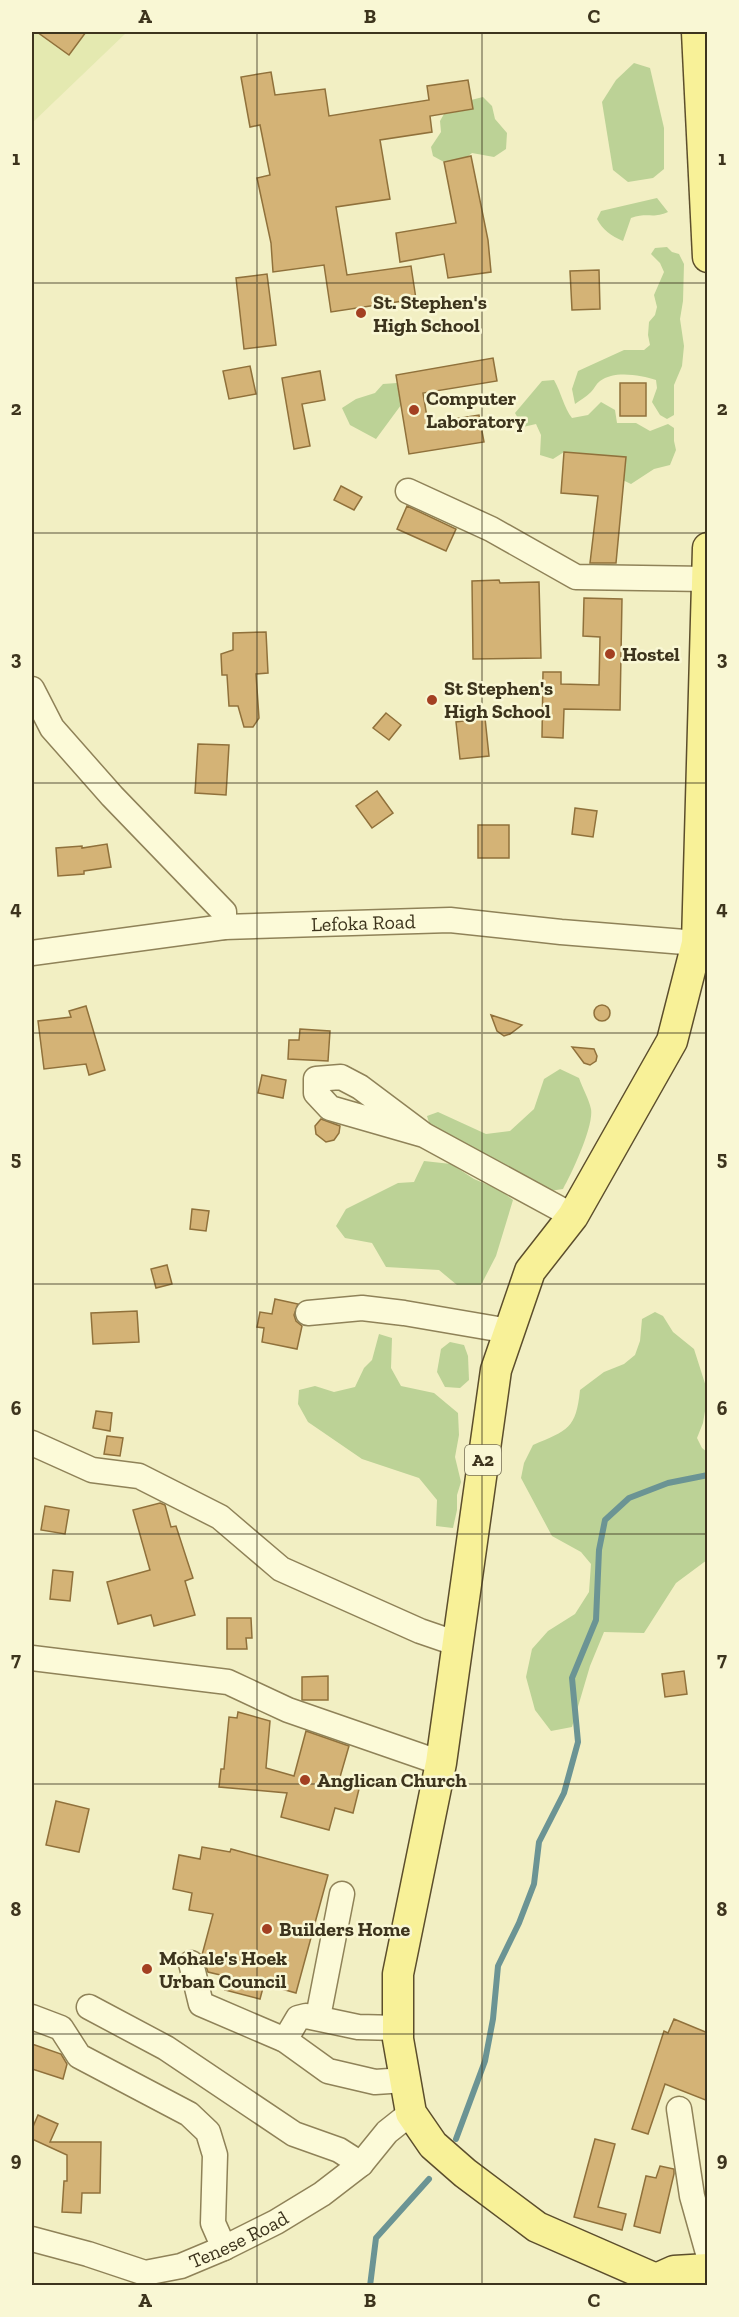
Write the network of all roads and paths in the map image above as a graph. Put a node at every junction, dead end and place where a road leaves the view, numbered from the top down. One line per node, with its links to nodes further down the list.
1 (697, 32): 2 (main road)
2 (708, 257)
3 (408, 491): 5 (street)
4 (708, 548): 5 (main road, A2)
5 (707, 579): 8 (main road, A2)
6 (32, 688): 7 (street)
7 (224, 927): 8 (street, Lefoka Road); 9 (street, Lefoka Road)
8 (697, 943): 11 (main road, A2)
9 (32, 953)
10 (424, 1135): 11 (street)
11 (573, 1215): 13 (main road, A2)
12 (308, 1312): 13 (street)
13 (508, 1331): 15 (main road, A2)
14 (32, 1443): 15 (street)
15 (458, 1644): 17 (main road, A2)
16 (32, 1658): 17 (street)
17 (441, 1763): 23 (main road, A2)
18 (342, 1894): 22 (street)
19 (191, 1963): 24 (street)
20 (89, 2007): 28 (street)
21 (32, 2017): 30 (street)
22 (318, 2017): 23 (street); 24 (street)
23 (398, 2028): 25 (main road, A2)
24 (285, 2040): 25 (street)
25 (405, 2080): 27 (main road, A2)
26 (680, 2109): 31 (street)
27 (411, 2113): 28 (street, Tenese Road); 34 (main road, A2)
28 (361, 2164): 30 (street, Tenese Road)
29 (32, 2239): 33 (street, Tenese Road)
30 (224, 2248): 33 (street, Tenese Road)
31 (708, 2253)
32 (708, 2270): 34 (main road, A2)
33 (145, 2279)
34 (659, 2283)

